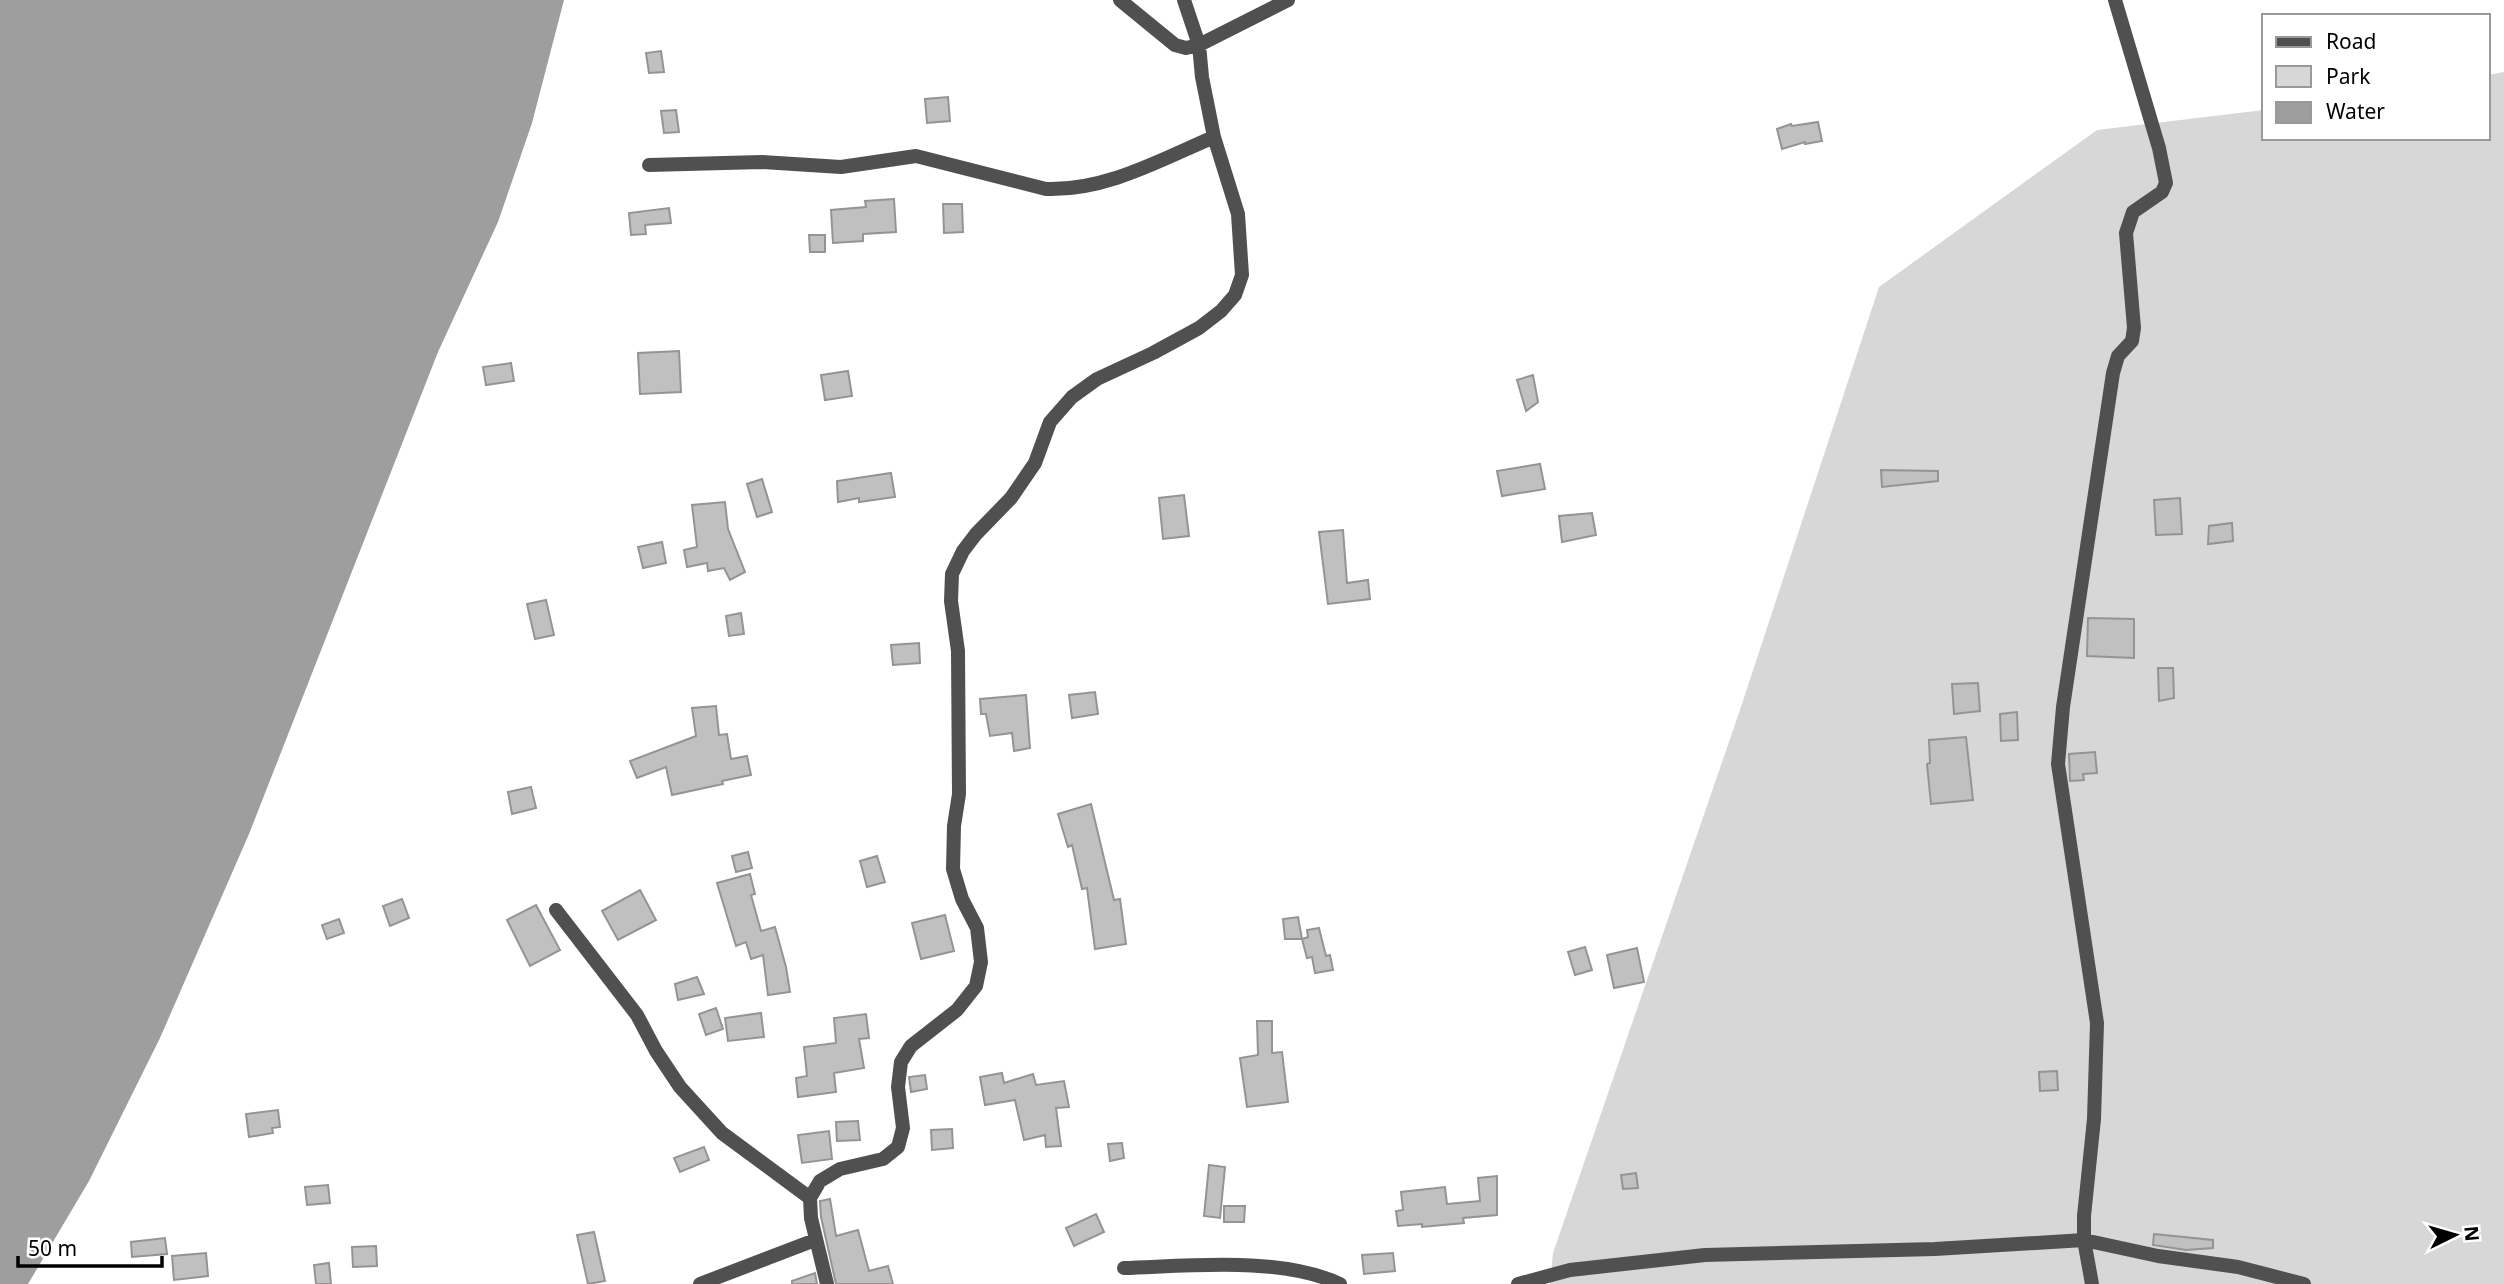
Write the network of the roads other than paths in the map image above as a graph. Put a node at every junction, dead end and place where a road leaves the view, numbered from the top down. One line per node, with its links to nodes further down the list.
1 (1120, 0): 5 (street)
2 (1184, 0): 5 (street)
3 (1288, 0): 5 (street)
4 (2115, 0): 11 (street)
5 (1199, 46): 6 (street)
6 (1214, 137): 7 (street); 9 (street)
7 (649, 165)
8 (556, 910): 9 (street)
9 (810, 1198): 10 (street)
10 (815, 1240): 13 (street); 14 (street)
11 (2084, 1240): 16 (street); 17 (street); 18 (street)
12 (1124, 1268): 15 (street)
13 (700, 1284)
14 (827, 1284)
15 (1340, 1284)
16 (1518, 1284)
17 (2092, 1284)
18 (2304, 1284)

